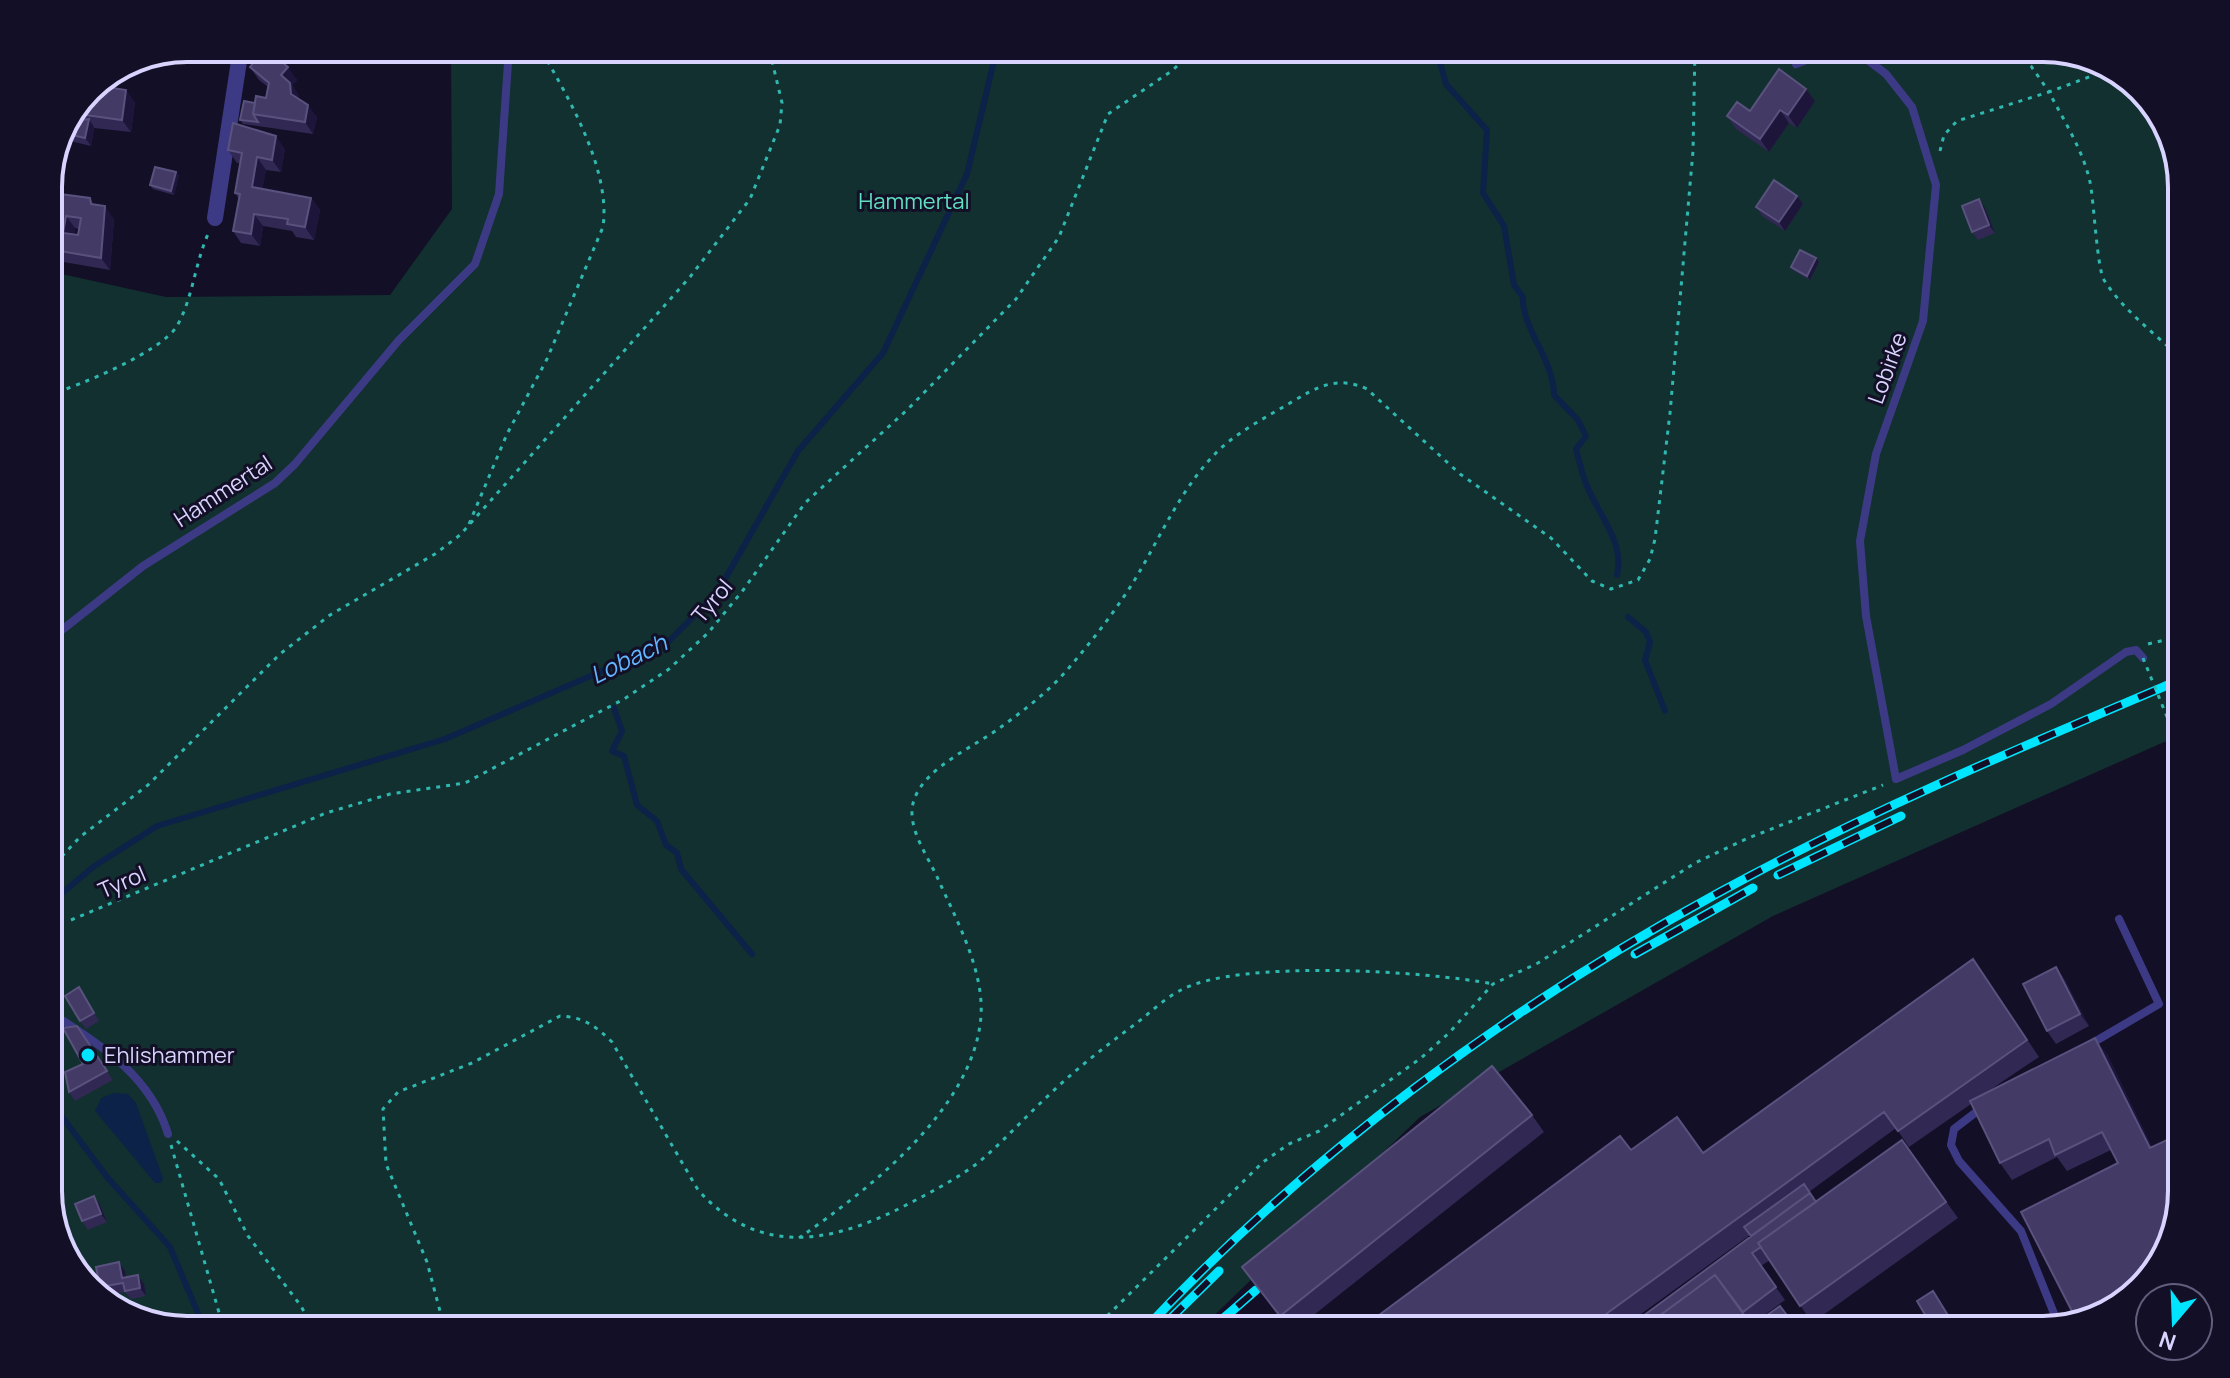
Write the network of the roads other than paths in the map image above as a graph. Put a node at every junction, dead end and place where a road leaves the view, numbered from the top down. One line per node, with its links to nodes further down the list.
1 (239, 62): 6 (street)
2 (508, 62): 7 (lane, Hammertal)
3 (1801, 62): 5 (lane, Lobirke)
4 (1870, 62): 8 (lane, Lobirke)
5 (1796, 64)
6 (215, 218)
7 (62, 630)
8 (2143, 658)
9 (2119, 919): 11 (lane)
10 (62, 1020): 13 (lane)
11 (2082, 1049)
12 (1991, 1102): 14 (lane)
13 (168, 1134)
14 (2055, 1315)

